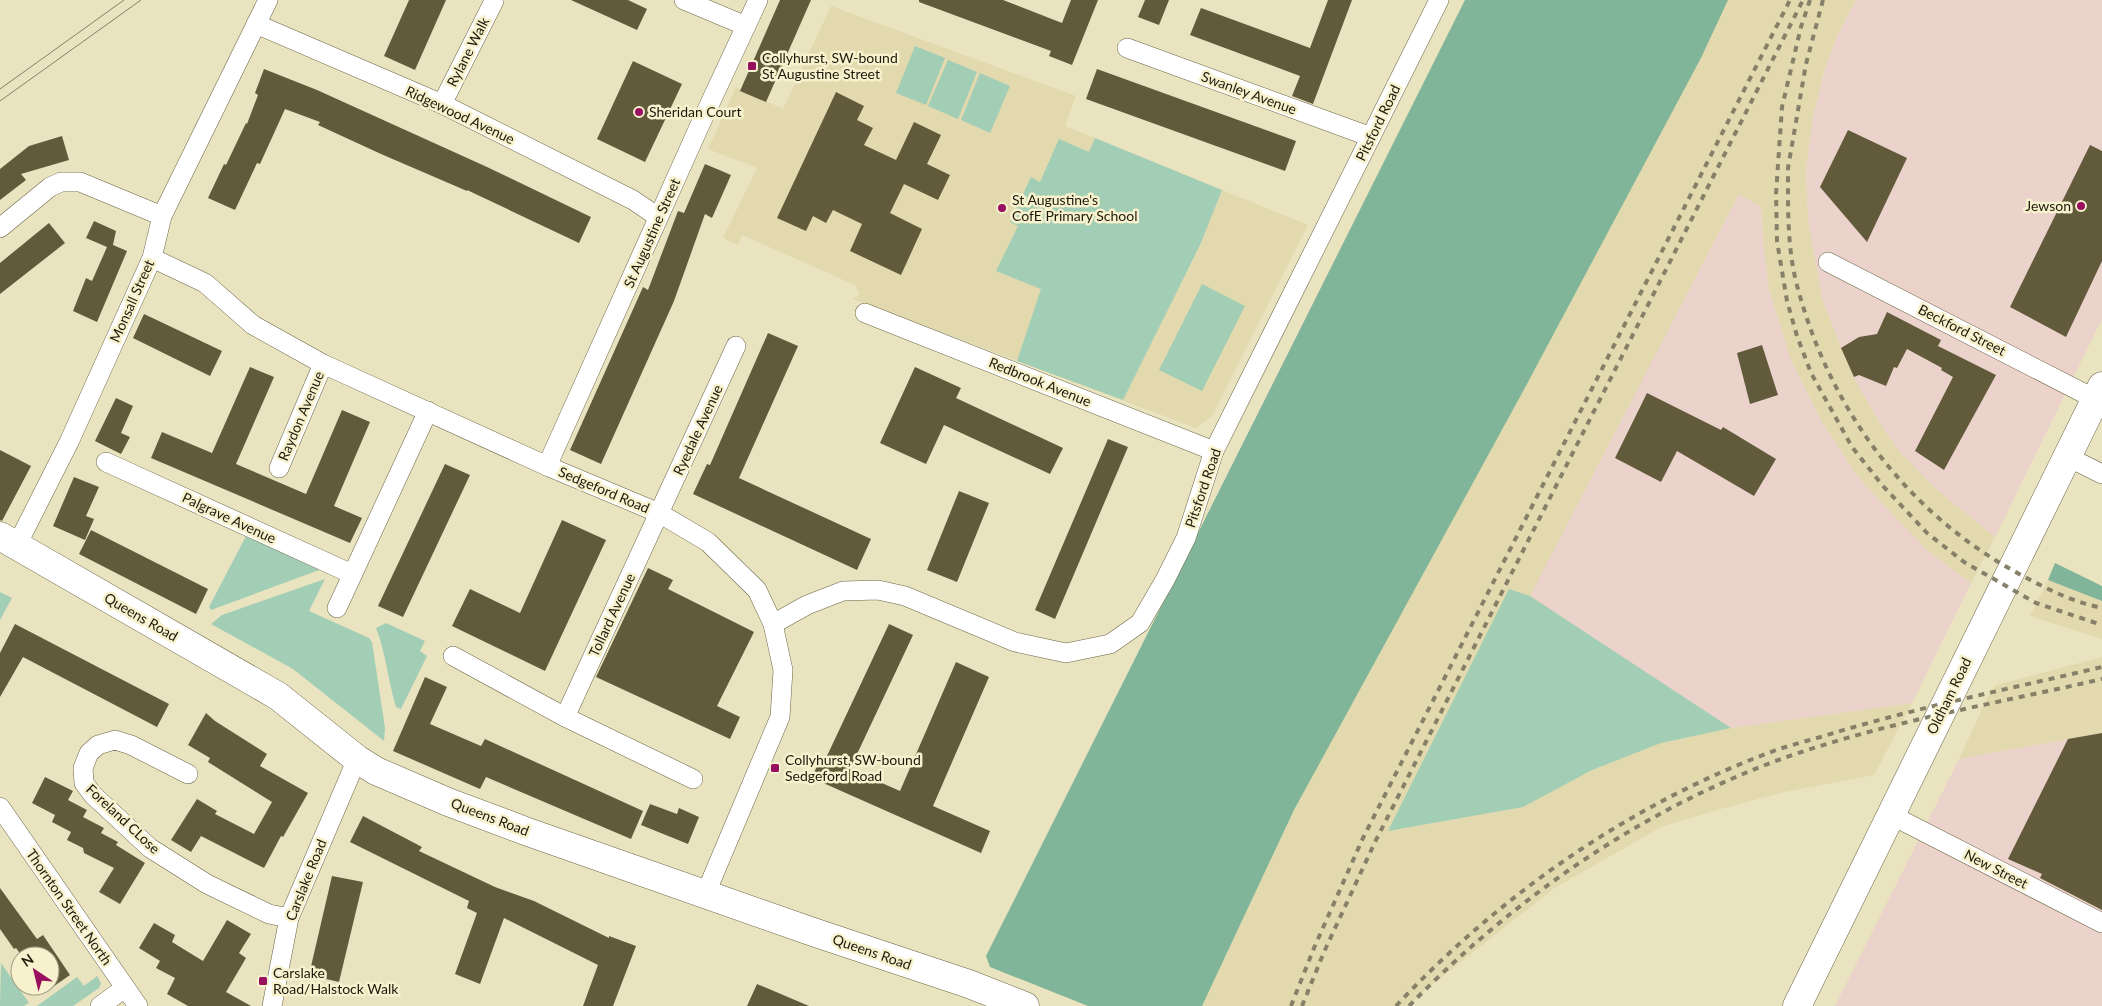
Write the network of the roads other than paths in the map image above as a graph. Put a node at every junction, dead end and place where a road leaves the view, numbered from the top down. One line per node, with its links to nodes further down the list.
1 (268, 0): 6 (street, Monsall Street)
2 (684, 0): 7 (street)
3 (758, 0): 7 (street, St Augustine Street)
4 (1439, 0): 10 (street, Pitsford Road)
5 (494, 1): 9 (street, Rylane Walk)
6 (256, 24): 9 (street, Ridgewood Avenue); 11 (street, Monsall Street)
7 (746, 26): 12 (street, St Augustine Street)
8 (1127, 48): 10 (street, Swanley Avenue)
9 (442, 104): 12 (street, Ridgewood Avenue)
10 (1370, 137): 21 (street, Pitsford Road)
11 (162, 216): 13 (street); 14 (street, Monsall Street)
12 (658, 217): 24 (street, St Augustine Street)
13 (0, 228)
14 (152, 258): 18 (street, Sedgeford Road); 28 (street, Monsall Street)
15 (1828, 262): 19 (street, Beckford Street)
16 (865, 313): 21 (street, Redbrook Avenue)
17 (736, 346): 27 (street, Ryedale Avenue)
18 (323, 364): 20 (street, Sedgeford Road); 25 (street, Raydon Avenue)
19 (2099, 393): 22 (highway, Oldham Road)
20 (428, 412): 24 (street, Sedgeford Road); 29 (street)
21 (1214, 451): 31 (street, Pitsford Road)
22 (2068, 457): 26 (street); 38 (highway, Oldham Road)
23 (106, 462): 29 (street, Palgrave Avenue)
24 (547, 466): 27 (street, Sedgeford Road)
25 (279, 468)
26 (2102, 474)
27 (659, 513): 31 (street, Sedgeford Road); 33 (street, Tollard Avenue)
28 (8, 541): 34 (highway, Queens Road)
29 (352, 574): 30 (street)
30 (337, 608)
31 (773, 624): 39 (street, Sedgeford Road)
32 (453, 656): 33 (street)
33 (564, 717): 36 (street)
34 (357, 759): 39 (highway, Queens Road); 40 (street, Carslake Road)
35 (188, 774): 40 (street, Foreland CLose)
36 (693, 779)
37 (0, 807): 42 (street, Thornton Street North)
38 (1891, 815): 41 (street, New Street); 47 (highway, Oldham Road)
39 (705, 895): 46 (highway, Queens Road)
40 (289, 918): 45 (street, Carslake Road)
41 (2102, 923)
42 (125, 988): 43 (street); 44 (street, Thornton Street North)
43 (100, 1006)
44 (138, 1006)
45 (272, 1006)
46 (1025, 1006)
47 (1797, 1006)

